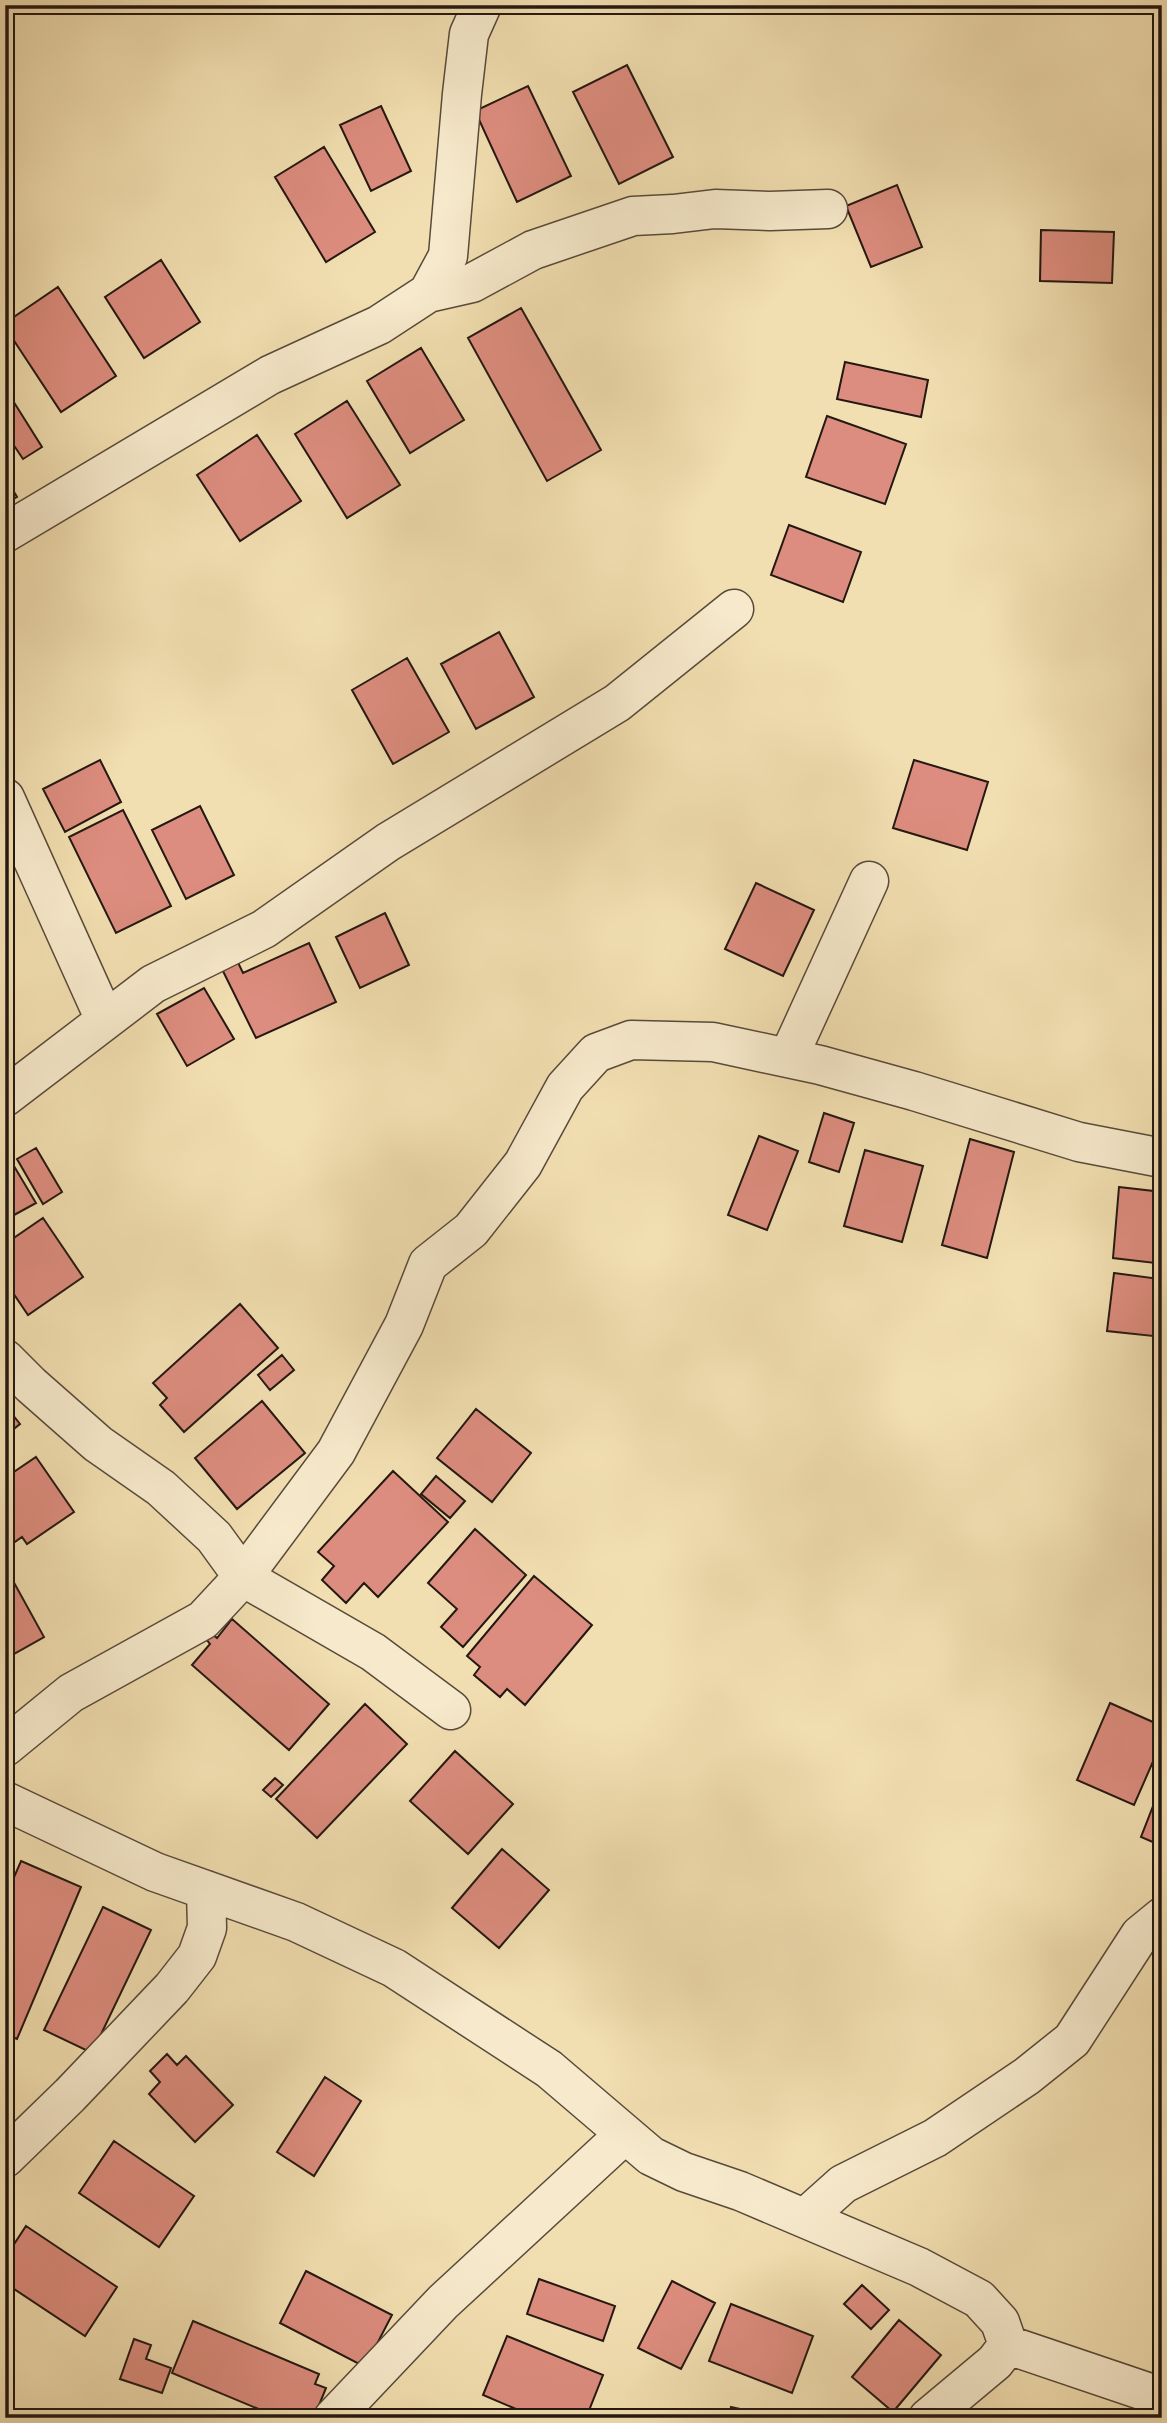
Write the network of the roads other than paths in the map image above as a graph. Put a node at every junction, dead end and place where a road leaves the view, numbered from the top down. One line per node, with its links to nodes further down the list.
1 (482, 5): 3 (street)
2 (828, 209): 3 (street)
3 (428, 293): 4 (street)
4 (5, 533)
5 (734, 609): 8 (street)
6 (5, 798): 8 (street)
7 (869, 881): 9 (street)
8 (104, 1020): 10 (street)
9 (788, 1058): 11 (street); 13 (street)
10 (5, 1097)
11 (1162, 1158)
12 (5, 1359): 13 (street)
13 (243, 1577): 14 (street); 15 (street)
14 (451, 1710)
15 (5, 1746)
16 (5, 1801): 17 (street)
17 (206, 1890): 19 (street); 20 (street)
18 (1162, 1917): 21 (street)
19 (624, 2135): 21 (street); 24 (street)
20 (5, 2158)
21 (805, 2218): 22 (street)
22 (1008, 2344): 23 (street); 25 (street)
23 (1162, 2397)
24 (333, 2418)
25 (928, 2418)

